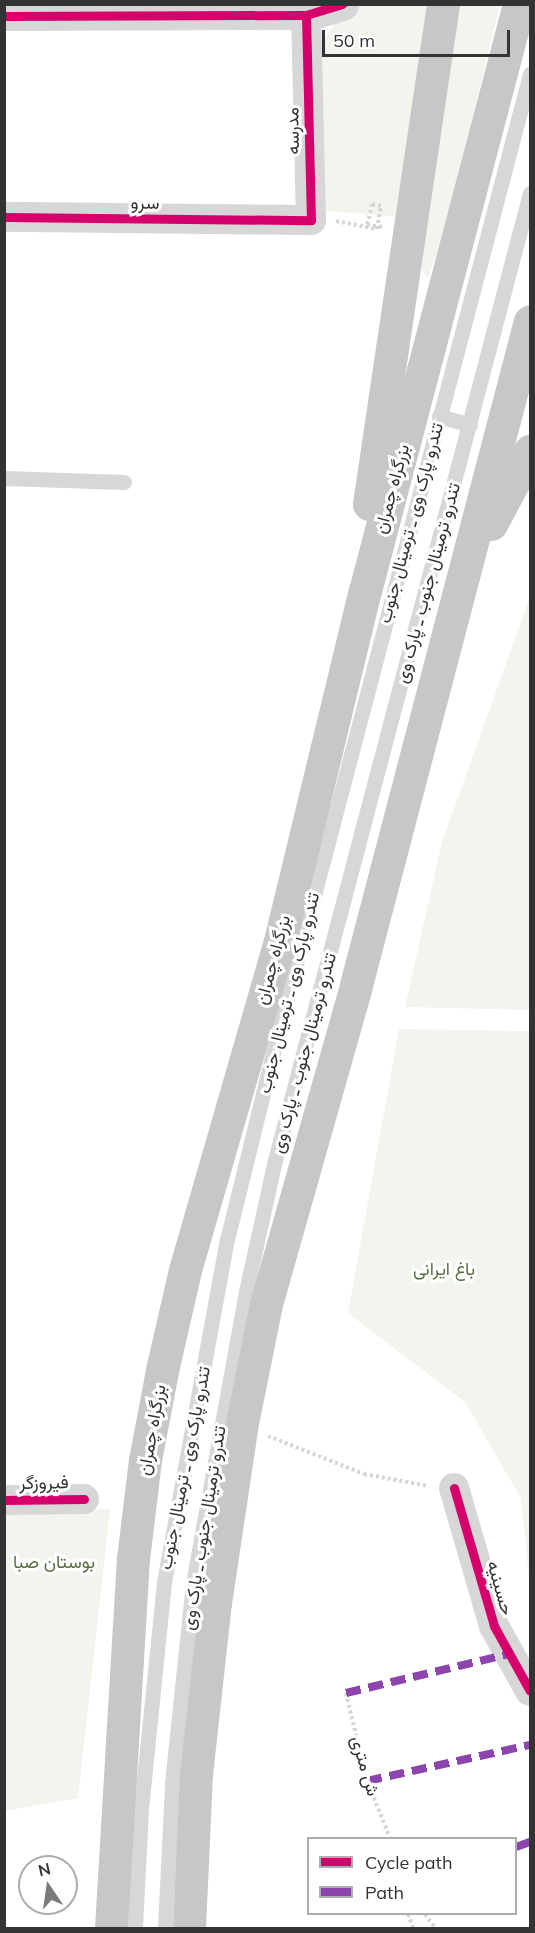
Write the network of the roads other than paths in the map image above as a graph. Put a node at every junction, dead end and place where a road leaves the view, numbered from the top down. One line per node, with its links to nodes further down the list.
1 (342, 4): 4 (street)
2 (443, 4): 17 (highway)
3 (519, 4): 17 (highway, بزرگراه چمران)
4 (306, 15): 5 (street); 9 (street, مدرسه)
5 (4, 16)
6 (531, 74): 11 (lane, تندرو پارک وی ـ ترمینال جنوب)
7 (531, 193): 12 (lane, تندرو ترمینال جنوب ـ پارک وی)
8 (4, 217): 9 (street, سرو)
9 (298, 222)
10 (531, 321): 16 (highway)
11 (439, 416): 12 (lane); 25 (lane, تندرو پارک وی ـ ترمینال جنوب)
12 (470, 425): 26 (lane, تندرو ترمینال جنوب ـ پارک وی)
13 (531, 451): 16 (highway)
14 (4, 478): 15 (lane)
15 (124, 482)
16 (468, 568): 27 (highway)
17 (365, 591): 22 (highway, بزرگراه چمران)
18 (454, 1488): 21 (street, حسینیه)
19 (84, 1498): 20 (street, فیروزگر)
20 (4, 1500)
21 (531, 1691)
22 (112, 1861): 23 (highway); 24 (highway, بزرگراه چمران)
23 (98, 1929)
24 (111, 1929)
25 (135, 1929)
26 (165, 1929)
27 (189, 1929)

